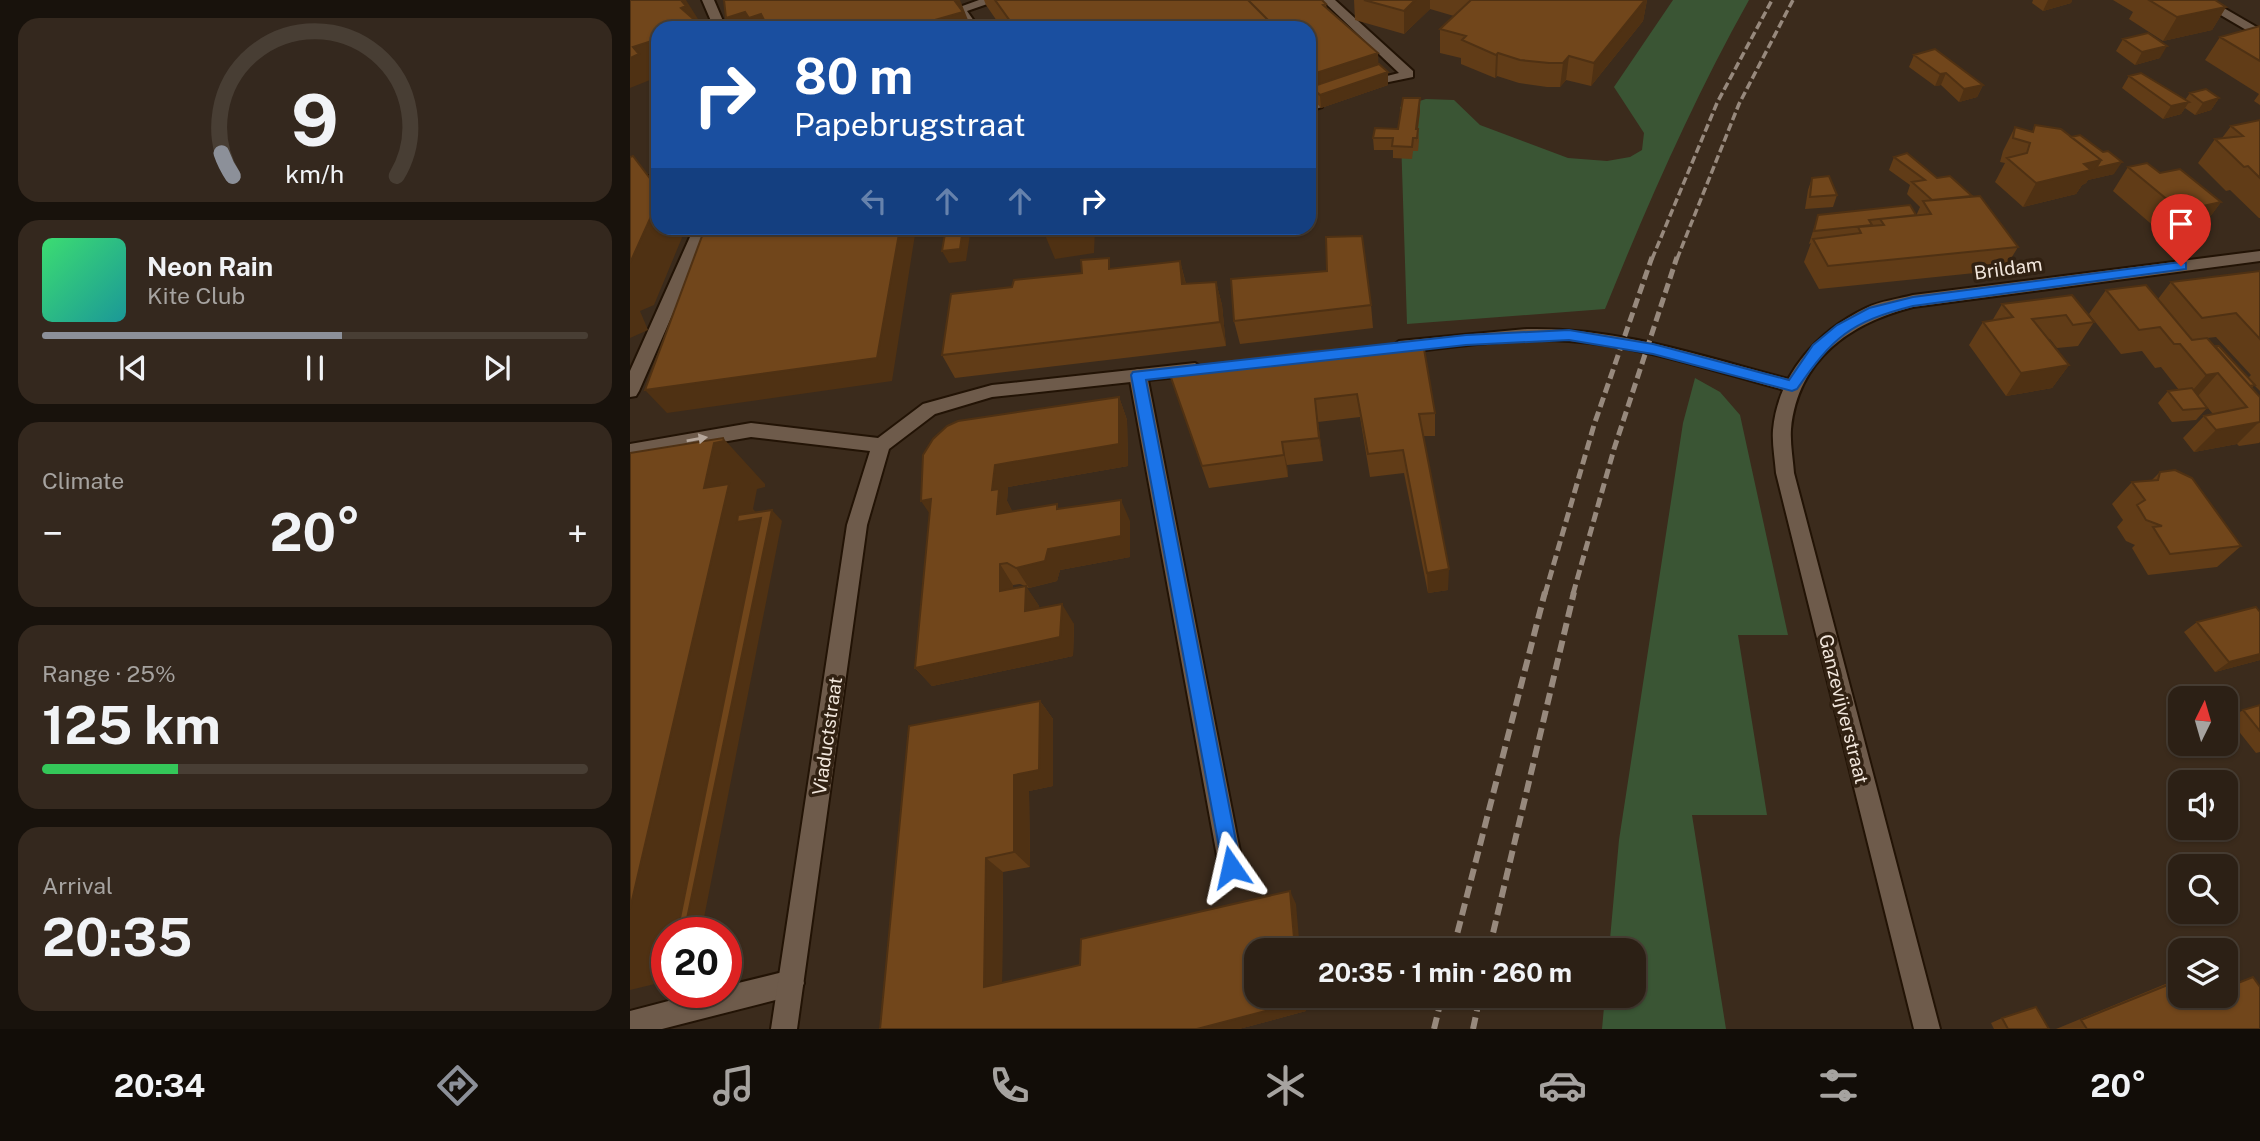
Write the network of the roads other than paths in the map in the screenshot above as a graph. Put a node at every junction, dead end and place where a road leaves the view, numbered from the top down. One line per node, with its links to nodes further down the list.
1 (708, 0): 5 (street)
2 (993, 0): 6 (street)
3 (1328, 0): 8 (street)
4 (2201, 0): 7 (street)
5 (717, 21)
6 (968, 21)
7 (2260, 34)
8 (1384, 81)
9 (651, 180): 10 (street)
10 (630, 188)
11 (699, 235): 15 (street)
12 (2260, 256): 17 (street, Brildam)
13 (1382, 349): 17 (street)
14 (1216, 367): 16 (street)
15 (634, 372): 18 (street)
16 (1138, 375): 19 (street); 21 (street)
17 (1792, 386): 25 (street, Ganzevijverstraat)
18 (630, 391)
19 (881, 445): 20 (street, one-way to 19); 22 (street, Viaductstraat)
20 (630, 451)
21 (1231, 867)
22 (792, 983): 23 (street); 24 (street, Viaductstraat)
23 (630, 1024)
24 (784, 1029)
25 (1927, 1029)

